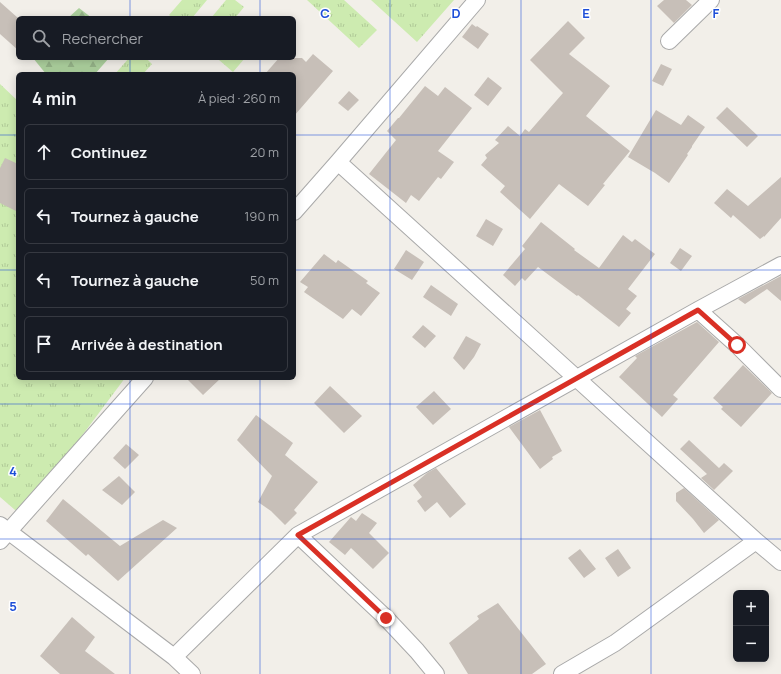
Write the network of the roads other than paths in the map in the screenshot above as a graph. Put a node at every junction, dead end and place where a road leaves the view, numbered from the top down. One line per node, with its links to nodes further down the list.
1 (477, 0): 4 (street)
2 (711, 0): 3 (street)
3 (669, 41)
4 (338, 162): 5 (street); 8 (street)
5 (296, 210)
6 (781, 265): 7 (street)
7 (698, 310): 8 (street); 10 (street)
8 (577, 378): 12 (street); 13 (street)
9 (143, 380): 11 (street)
10 (781, 389)
11 (3, 533): 15 (street)
12 (298, 535): 15 (street); 17 (street)
13 (756, 541): 14 (street); 18 (street)
14 (781, 562)
15 (174, 657): 16 (street)
16 (192, 674)
17 (436, 674)
18 (562, 674)

